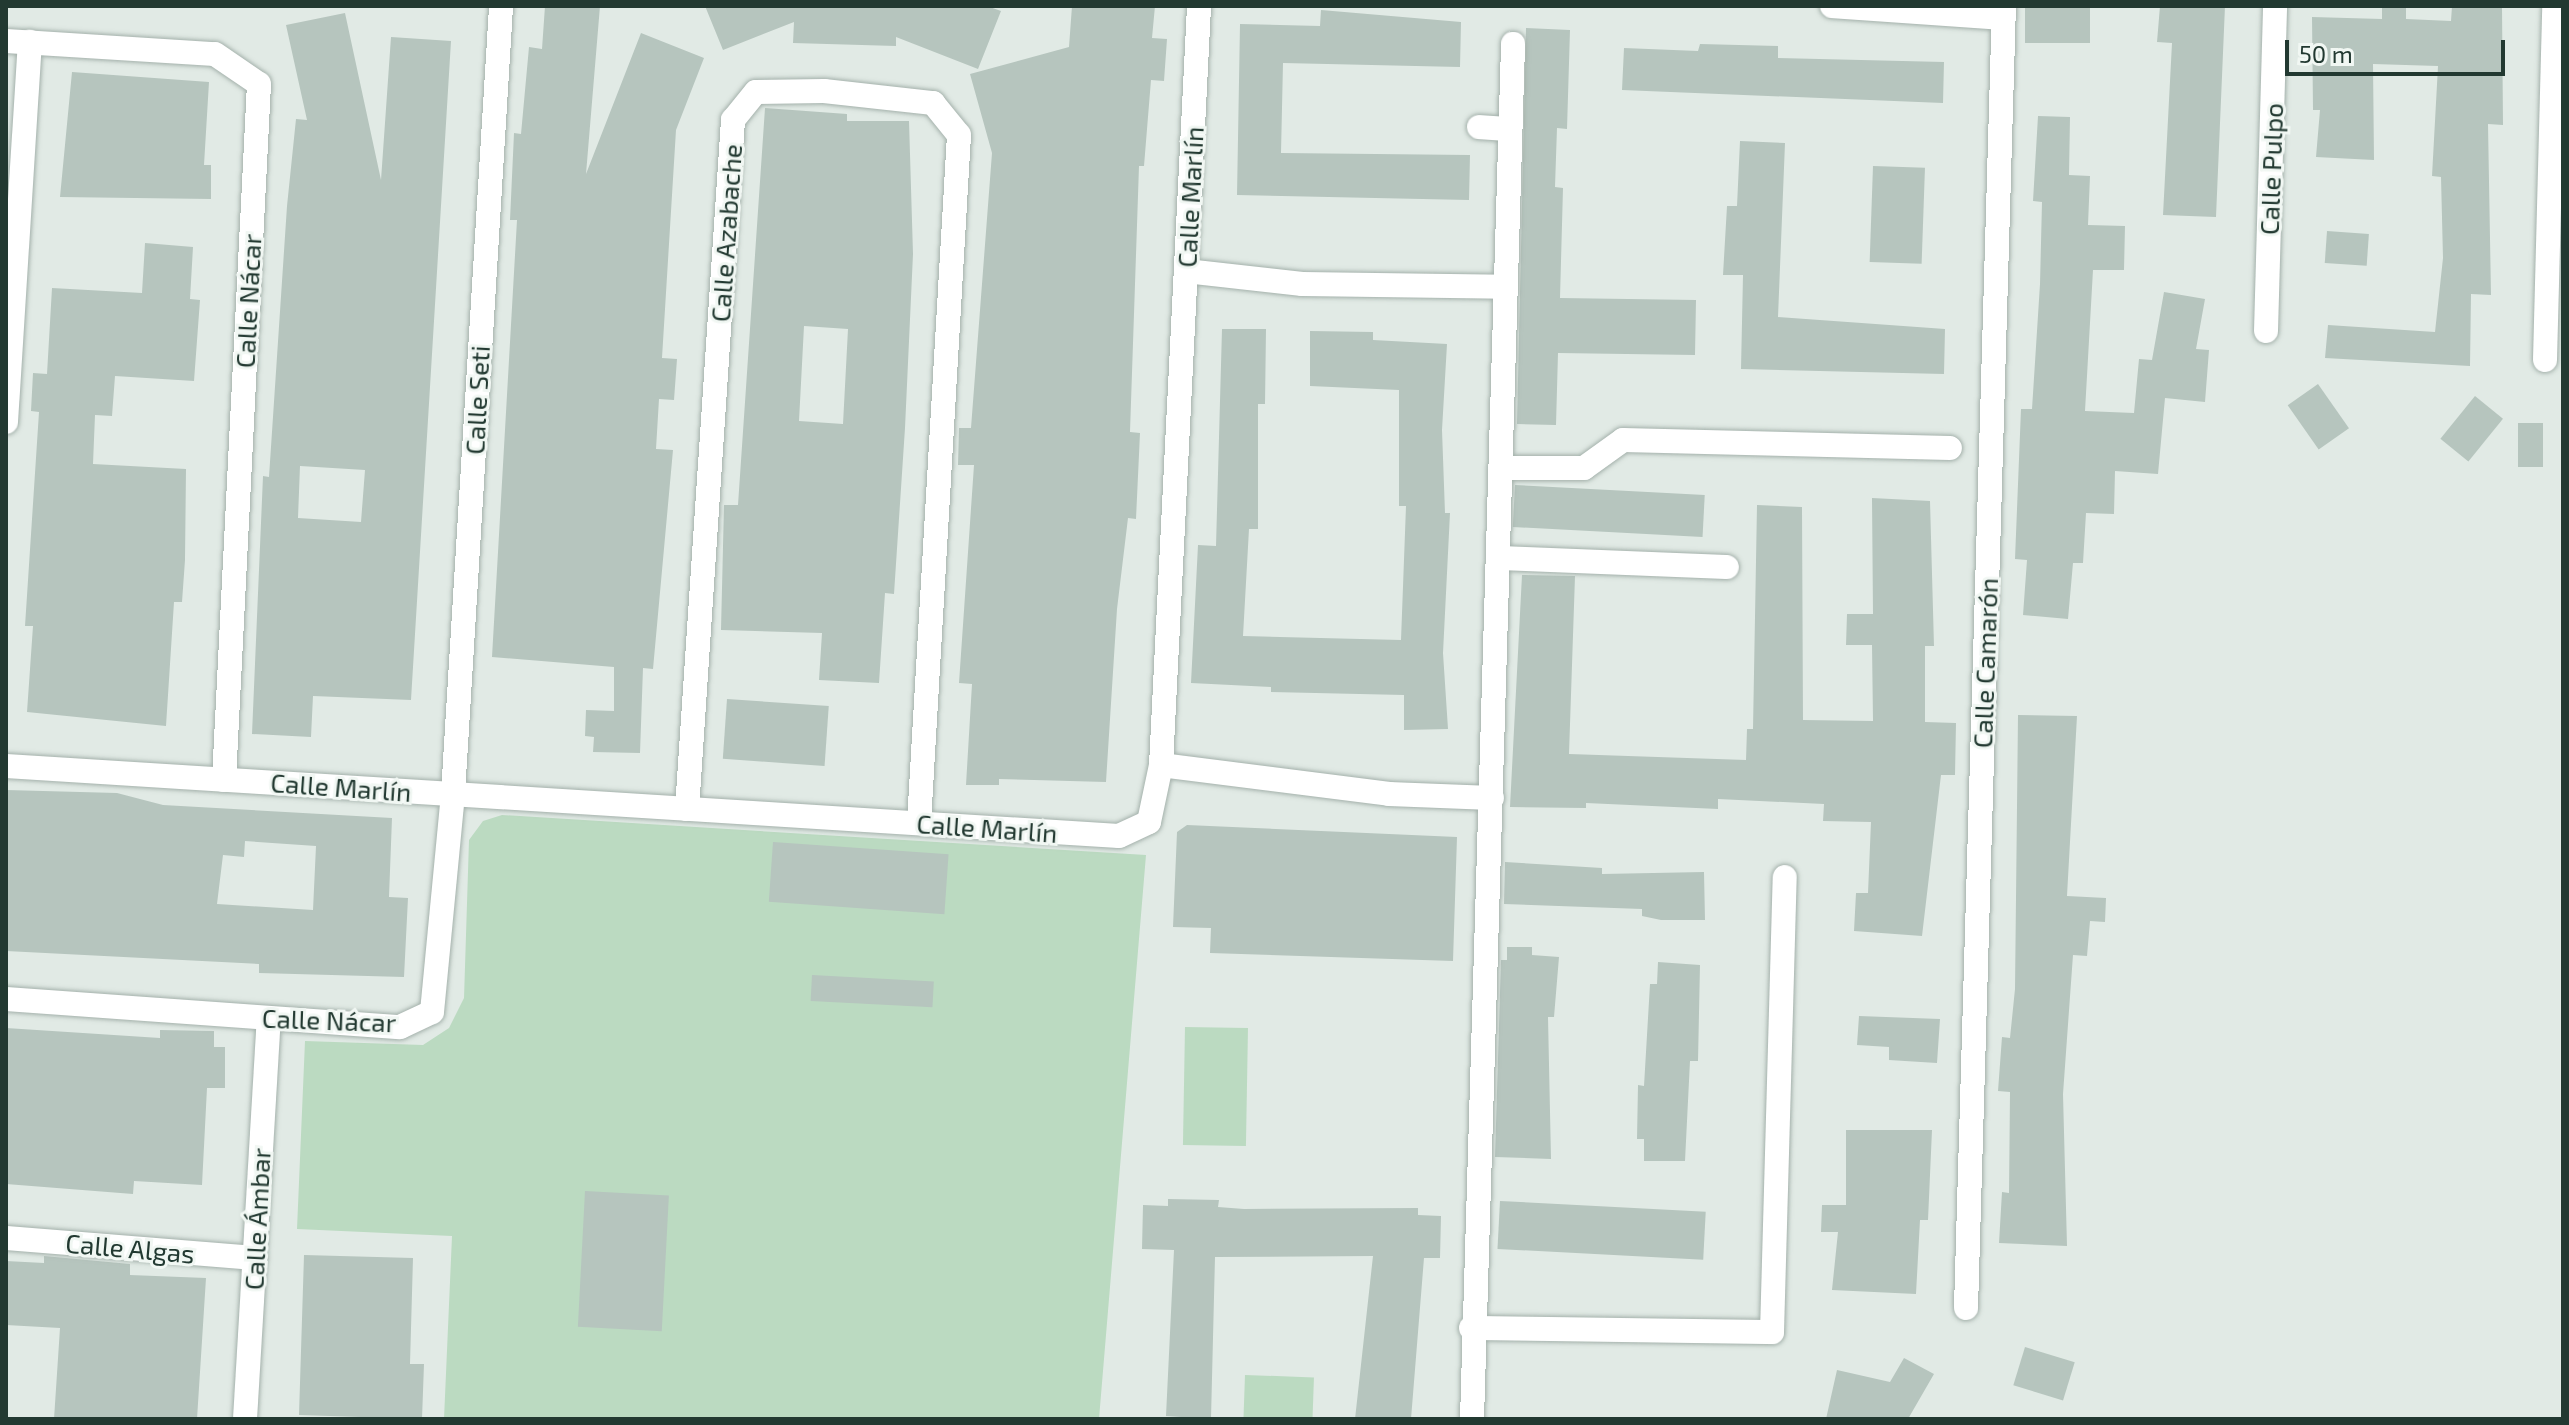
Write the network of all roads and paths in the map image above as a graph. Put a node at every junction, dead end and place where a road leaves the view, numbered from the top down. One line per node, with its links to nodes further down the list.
1 (501, 6): 23 (street, Calle Seti)
2 (1199, 6): 11 (street, Calle Marlín)
3 (1832, 6): 6 (street)
4 (2275, 6): 13 (street, Calle Pulpo)
5 (2554, 6): 14 (street)
6 (2003, 12): 32 (street, Calle Camarón)
7 (18, 41): 15 (street); 22 (street, Calle Nácar)
8 (1513, 44): 10 (street)
9 (1479, 127): 10 (street)
10 (1510, 129): 12 (street)
11 (1186, 271): 12 (street); 20 (street, Calle Marlín)
12 (1505, 287): 17 (street)
13 (2266, 331)
14 (2545, 360)
15 (6, 422)
16 (1950, 448): 17 (street)
17 (1501, 468): 18 (street)
18 (1500, 558): 19 (street); 24 (street)
19 (1727, 567)
20 (1161, 765): 24 (street); 26 (street, Calle Marlín)
21 (6, 766): 22 (street, Calle Marlín)
22 (224, 780): 23 (street, Calle Marlín)
23 (453, 794): 25 (street, Calle Marlín); 29 (street, Calle Nácar)
24 (1492, 798): 33 (street)
25 (687, 809): 26 (street, Calle Marlín); 26 (street, Calle Azabache)
26 (919, 823)
27 (1785, 877): 33 (street)
28 (6, 999): 29 (street, Calle Nácar)
29 (269, 1019): 31 (street, Calle Ámbar)
30 (6, 1238): 31 (street, Calle Algas)
31 (255, 1258): 34 (street, Calle Ámbar)
32 (1966, 1308)
33 (1471, 1328): 35 (street)
34 (245, 1419)
35 (1472, 1419)

